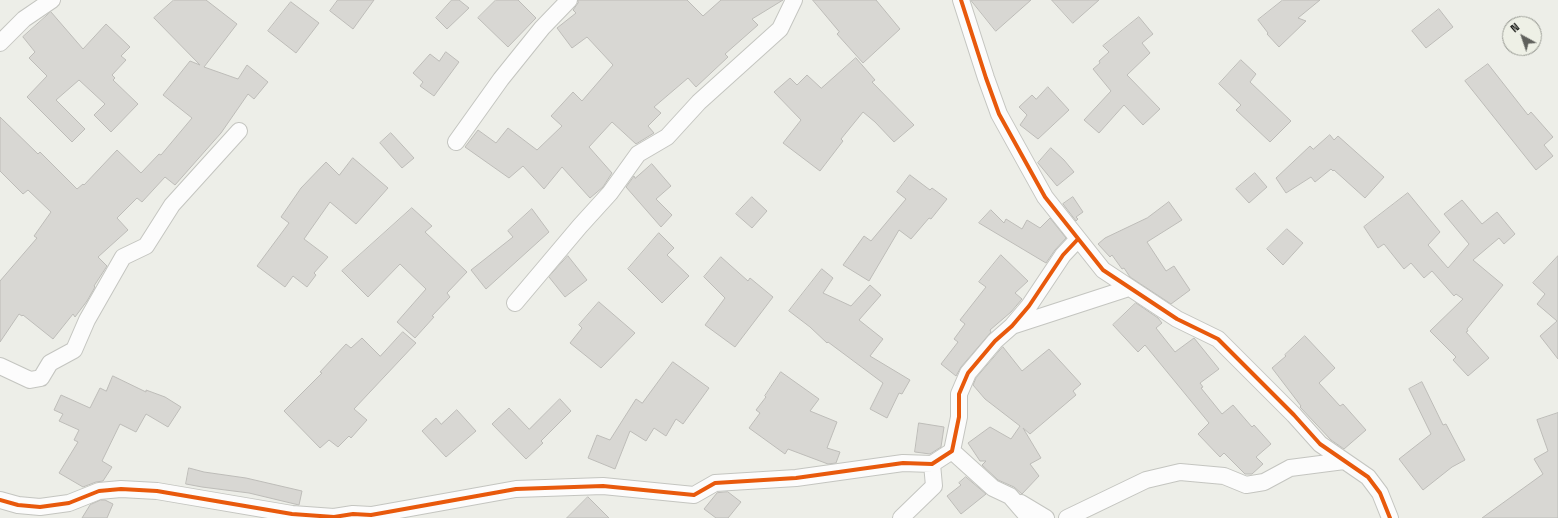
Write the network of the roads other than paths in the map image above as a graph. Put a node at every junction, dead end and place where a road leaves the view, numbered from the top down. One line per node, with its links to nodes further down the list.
1 (52, 0): 5 (street)
2 (569, 0): 7 (street)
3 (794, 0): 10 (street)
4 (961, 0): 8 (street)
5 (0, 42)
6 (239, 131): 12 (street)
7 (456, 142)
8 (1078, 239): 9 (street); 11 (street)
9 (1129, 288): 11 (street); 14 (street)
10 (515, 303)
11 (1012, 326): 13 (street)
12 (0, 366)
13 (952, 451): 15 (street); 16 (street)
14 (1344, 461): 21 (street); 22 (street)
15 (932, 464): 17 (street); 18 (street)
16 (1010, 496): 19 (street); 20 (street)
17 (0, 500)
18 (901, 518)
19 (1029, 518)
20 (1046, 518)
21 (1067, 518)
22 (1390, 518)

